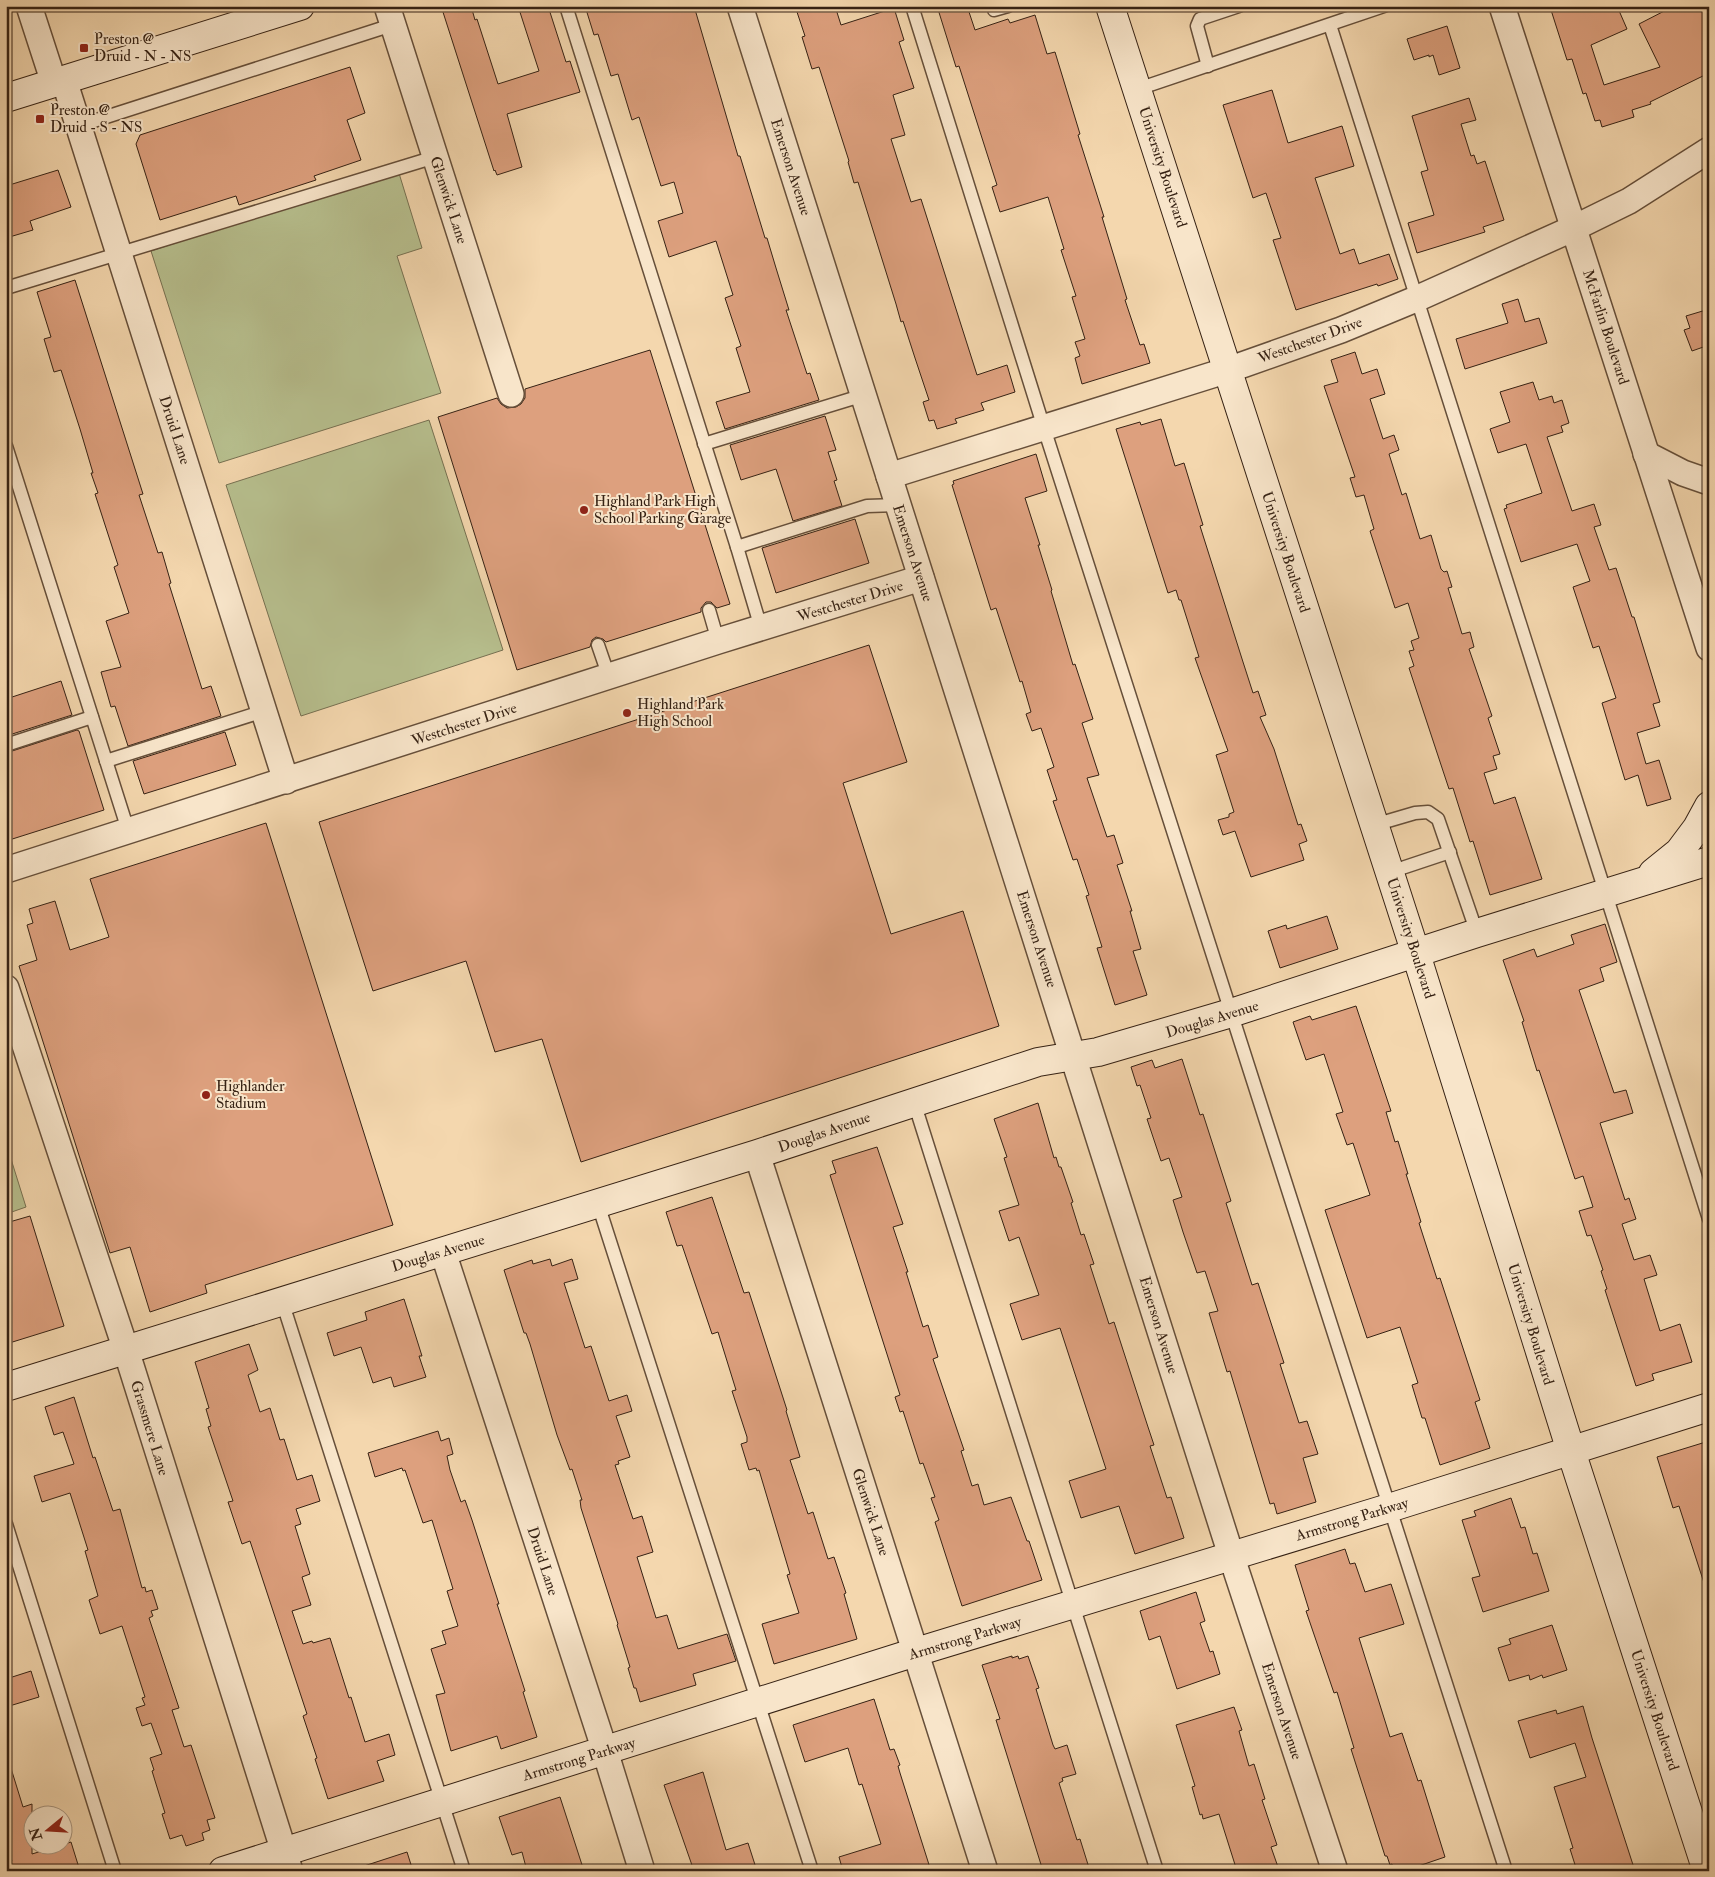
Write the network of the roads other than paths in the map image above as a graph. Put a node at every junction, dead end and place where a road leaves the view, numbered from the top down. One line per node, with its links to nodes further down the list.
1 (29, 6): 15 (street, Druid Lane)
2 (566, 6): 29 (lane)
3 (740, 6): 27 (street, Emerson Avenue)
4 (912, 6): 28 (lane)
5 (993, 6): 6 (lane)
6 (1008, 6)
7 (1110, 6): 16 (street, University Boulevard)
8 (1240, 6): 14 (lane)
9 (1384, 6): 13 (lane)
10 (1502, 6): 21 (street, McFarlin Boulevard)
11 (292, 7): 15 (street)
12 (389, 15): 18 (lane); 20 (street, Glenwick Lane)
13 (1330, 25): 14 (lane); 24 (lane)
14 (1208, 66): 16 (lane)
15 (59, 82): 17 (street); 18 (street, Druid Lane)
16 (1138, 90): 25 (street, University Boulevard)
17 (6, 98)
18 (78, 126): 22 (street, Druid Lane)
19 (1709, 150): 21 (street, Westchester Drive)
20 (435, 157): 22 (lane); 26 (street, Glenwick Lane)
21 (1574, 228): 24 (street, Westchester Drive); 31 (street, McFarlin Boulevard)
22 (120, 254): 23 (lane); 43 (street, Druid Lane)
23 (6, 288)
24 (1416, 299): 25 (street, Westchester Drive); 56 (lane)
25 (1228, 370): 28 (street, Westchester Drive); 49 (street, University Boulevard)
26 (511, 394)
27 (864, 395): 29 (lane); 32 (street, Emerson Avenue)
28 (1044, 428): 32 (street, Westchester Drive); 60 (lane)
29 (704, 444): 35 (lane)
30 (6, 446): 44 (lane)
31 (1646, 454): 33 (street); 41 (street, McFarlin Boulevard)
32 (889, 476): 34 (street, Emerson Avenue)
33 (1709, 482)
34 (898, 505): 35 (lane); 36 (street, Emerson Avenue)
35 (737, 547): 38 (lane)
36 (922, 578): 38 (street, Westchester Drive); 61 (street, Emerson Avenue)
37 (709, 610): 39 (lane)
38 (761, 628): 39 (street, Westchester Drive)
39 (718, 641): 42 (street, Westchester Drive)
40 (598, 645): 42 (lane)
41 (1709, 648)
42 (609, 677): 47 (street, Westchester Drive)
43 (264, 711): 46 (lane); 47 (street, Druid Lane)
44 (92, 717): 45 (lane); 46 (lane)
45 (6, 745)
46 (106, 761): 50 (lane)
47 (286, 781): 50 (street, Westchester Drive)
48 (1709, 806): 55 (street, Douglas Avenue)
49 (1374, 825): 51 (lane); 54 (street, University Boulevard)
50 (128, 830): 53 (street, Westchester Drive)
51 (1450, 852): 54 (lane); 57 (lane)
52 (1709, 861): 55 (street, Douglas Avenue)
53 (6, 870)
54 (1390, 872): 58 (street, University Boulevard)
55 (1642, 881): 56 (street, Douglas Avenue)
56 (1606, 893): 57 (street, Douglas Avenue); 65 (lane)
57 (1477, 933): 58 (street, Douglas Avenue)
58 (1416, 954): 60 (street, Douglas Avenue); 71 (street, University Boulevard)
59 (6, 988): 68 (street, Grassmere Lane)
60 (1231, 1013): 61 (street, Douglas Avenue); 72 (lane)
61 (1074, 1056): 62 (street, Douglas Avenue); 74 (street, Emerson Avenue)
62 (914, 1102): 63 (street, Douglas Avenue); 75 (lane)
63 (757, 1154): 64 (street, Douglas Avenue); 76 (street, Glenwick Lane)
64 (598, 1204): 66 (street, Douglas Avenue); 77 (lane)
65 (1709, 1219)
66 (443, 1252): 67 (street, Douglas Avenue); 78 (street, Druid Lane)
67 (282, 1301): 68 (street, Douglas Avenue); 79 (lane)
68 (126, 1350): 69 (street, Douglas Avenue); 80 (street, Grassmere Lane)
69 (6, 1387)
70 (1709, 1407): 71 (street, Armstrong Parkway)
71 (1571, 1451): 72 (street, Armstrong Parkway); 90 (street, University Boulevard)
72 (1389, 1508): 74 (street, Armstrong Parkway); 89 (lane)
73 (6, 1524): 81 (lane)
74 (1231, 1555): 75 (street, Armstrong Parkway); 88 (street, Emerson Avenue)
75 (1072, 1605): 76 (street, Armstrong Parkway); 87 (lane)
76 (916, 1652): 77 (street, Armstrong Parkway); 86 (street, Glenwick Lane)
77 (758, 1703): 78 (street, Armstrong Parkway); 85 (lane)
78 (605, 1751): 79 (street, Armstrong Parkway); 84 (street, Druid Lane)
79 (442, 1802): 80 (street, Armstrong Parkway); 83 (lane)
80 (287, 1861): 82 (street, Armstrong Parkway)
81 (115, 1871)
82 (222, 1871)
83 (464, 1871)
84 (642, 1871)
85 (812, 1871)
86 (985, 1871)
87 (1157, 1871)
88 (1335, 1871)
89 (1506, 1871)
90 (1707, 1871)

